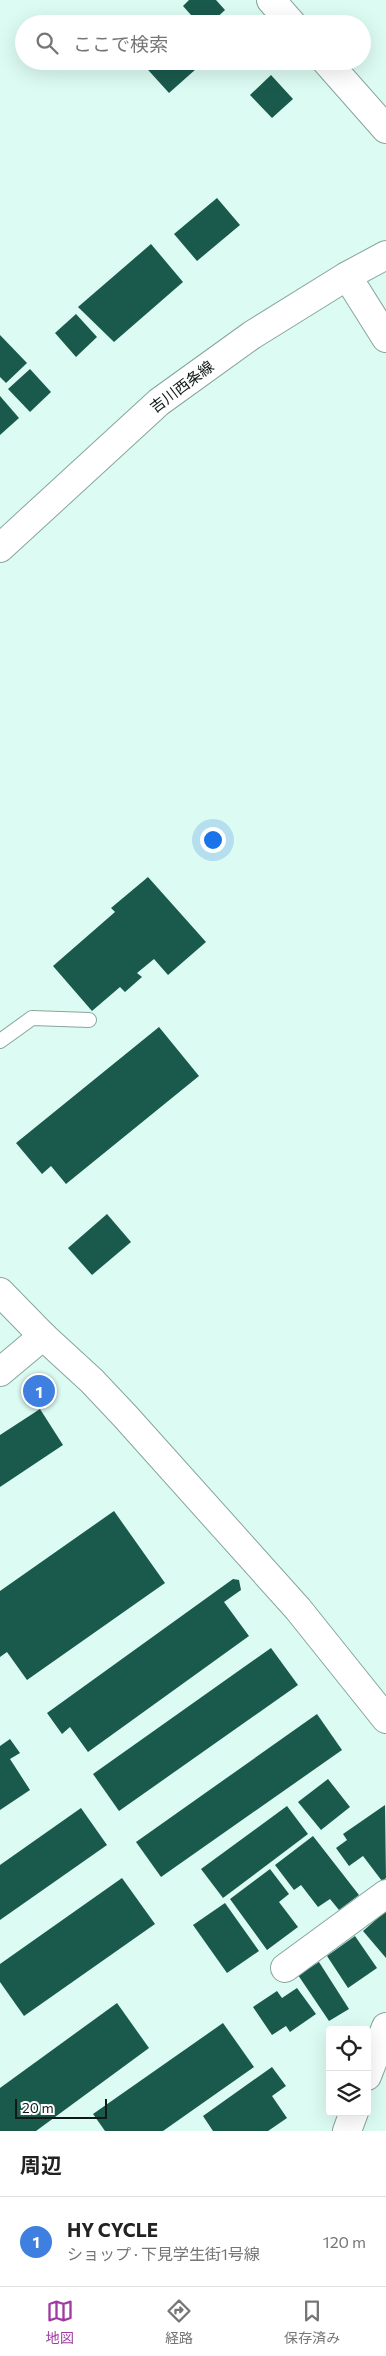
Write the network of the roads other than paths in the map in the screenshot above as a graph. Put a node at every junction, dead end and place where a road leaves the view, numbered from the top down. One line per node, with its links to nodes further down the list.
1 (271, 0): 2 (street)
2 (284, 15)
3 (334, 70): 4 (street)
4 (386, 129)
5 (386, 255): 6 (street, 吉川西条線)
6 (347, 276): 7 (street); 8 (street, 吉川西条線)
7 (386, 338)
8 (0, 548)
9 (89, 1020): 10 (lane)
10 (0, 1042)
11 (0, 1292): 12 (street)
12 (43, 1336): 13 (street); 14 (street)
13 (0, 1372)
14 (386, 1719)
15 (386, 1894): 16 (street)
16 (285, 1968)
17 (386, 2027): 18 (street)
18 (369, 2071)
19 (353, 2116): 20 (street)
20 (347, 2131)

